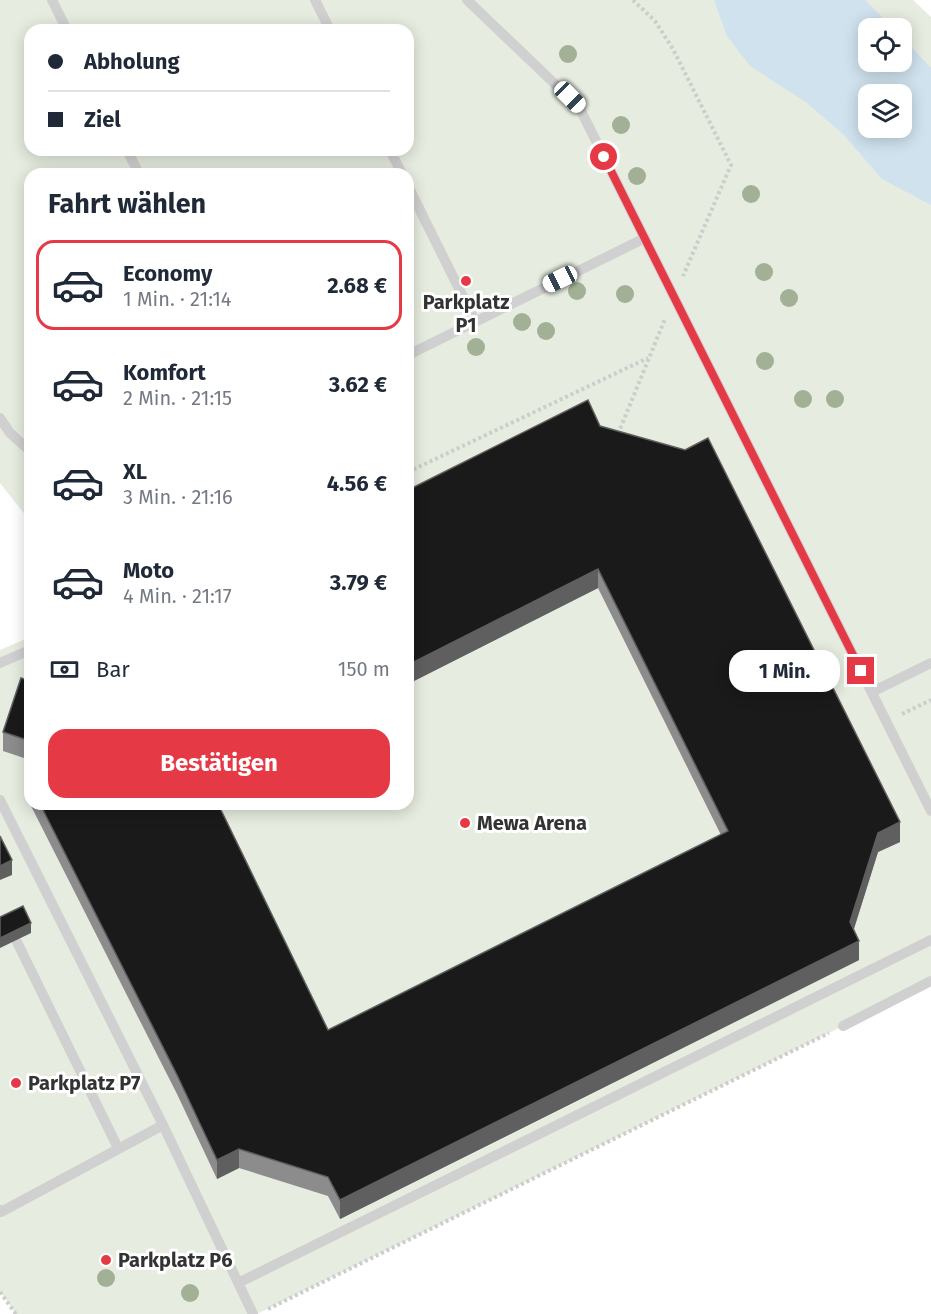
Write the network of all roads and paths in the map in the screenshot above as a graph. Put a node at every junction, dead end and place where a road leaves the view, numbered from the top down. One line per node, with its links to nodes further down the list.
1 (52, 0): 5 (lane)
2 (315, 0): 6 (lane)
3 (467, 0): 8 (lane)
4 (633, 0): 9 (path)
5 (64, 24)
6 (327, 24)
7 (414, 198): 10 (lane)
8 (645, 238): 9 (lane); 10 (lane)
9 (675, 297): 12 (path); 20 (lane)
10 (476, 321): 11 (lane)
11 (414, 352)
12 (650, 357): 14 (path); 16 (path)
13 (0, 418): 15 (lane)
14 (616, 439)
15 (24, 446)
16 (414, 469)
17 (24, 653): 18 (lane)
18 (0, 663)
19 (931, 663): 20 (lane)
20 (872, 692): 24 (lane)
21 (931, 700): 22 (path)
22 (895, 717)
23 (0, 800): 29 (lane)
24 (931, 811)
25 (931, 940): 32 (lane)
26 (17, 942): 30 (lane)
27 (931, 981): 28 (lane)
28 (843, 1026): 34 (path)
29 (163, 1125): 30 (lane); 32 (lane)
30 (118, 1148): 31 (lane)
31 (0, 1210)
32 (238, 1283): 36 (lane)
33 (0, 1292): 35 (path)
34 (268, 1309)
35 (16, 1314)
36 (253, 1314)

